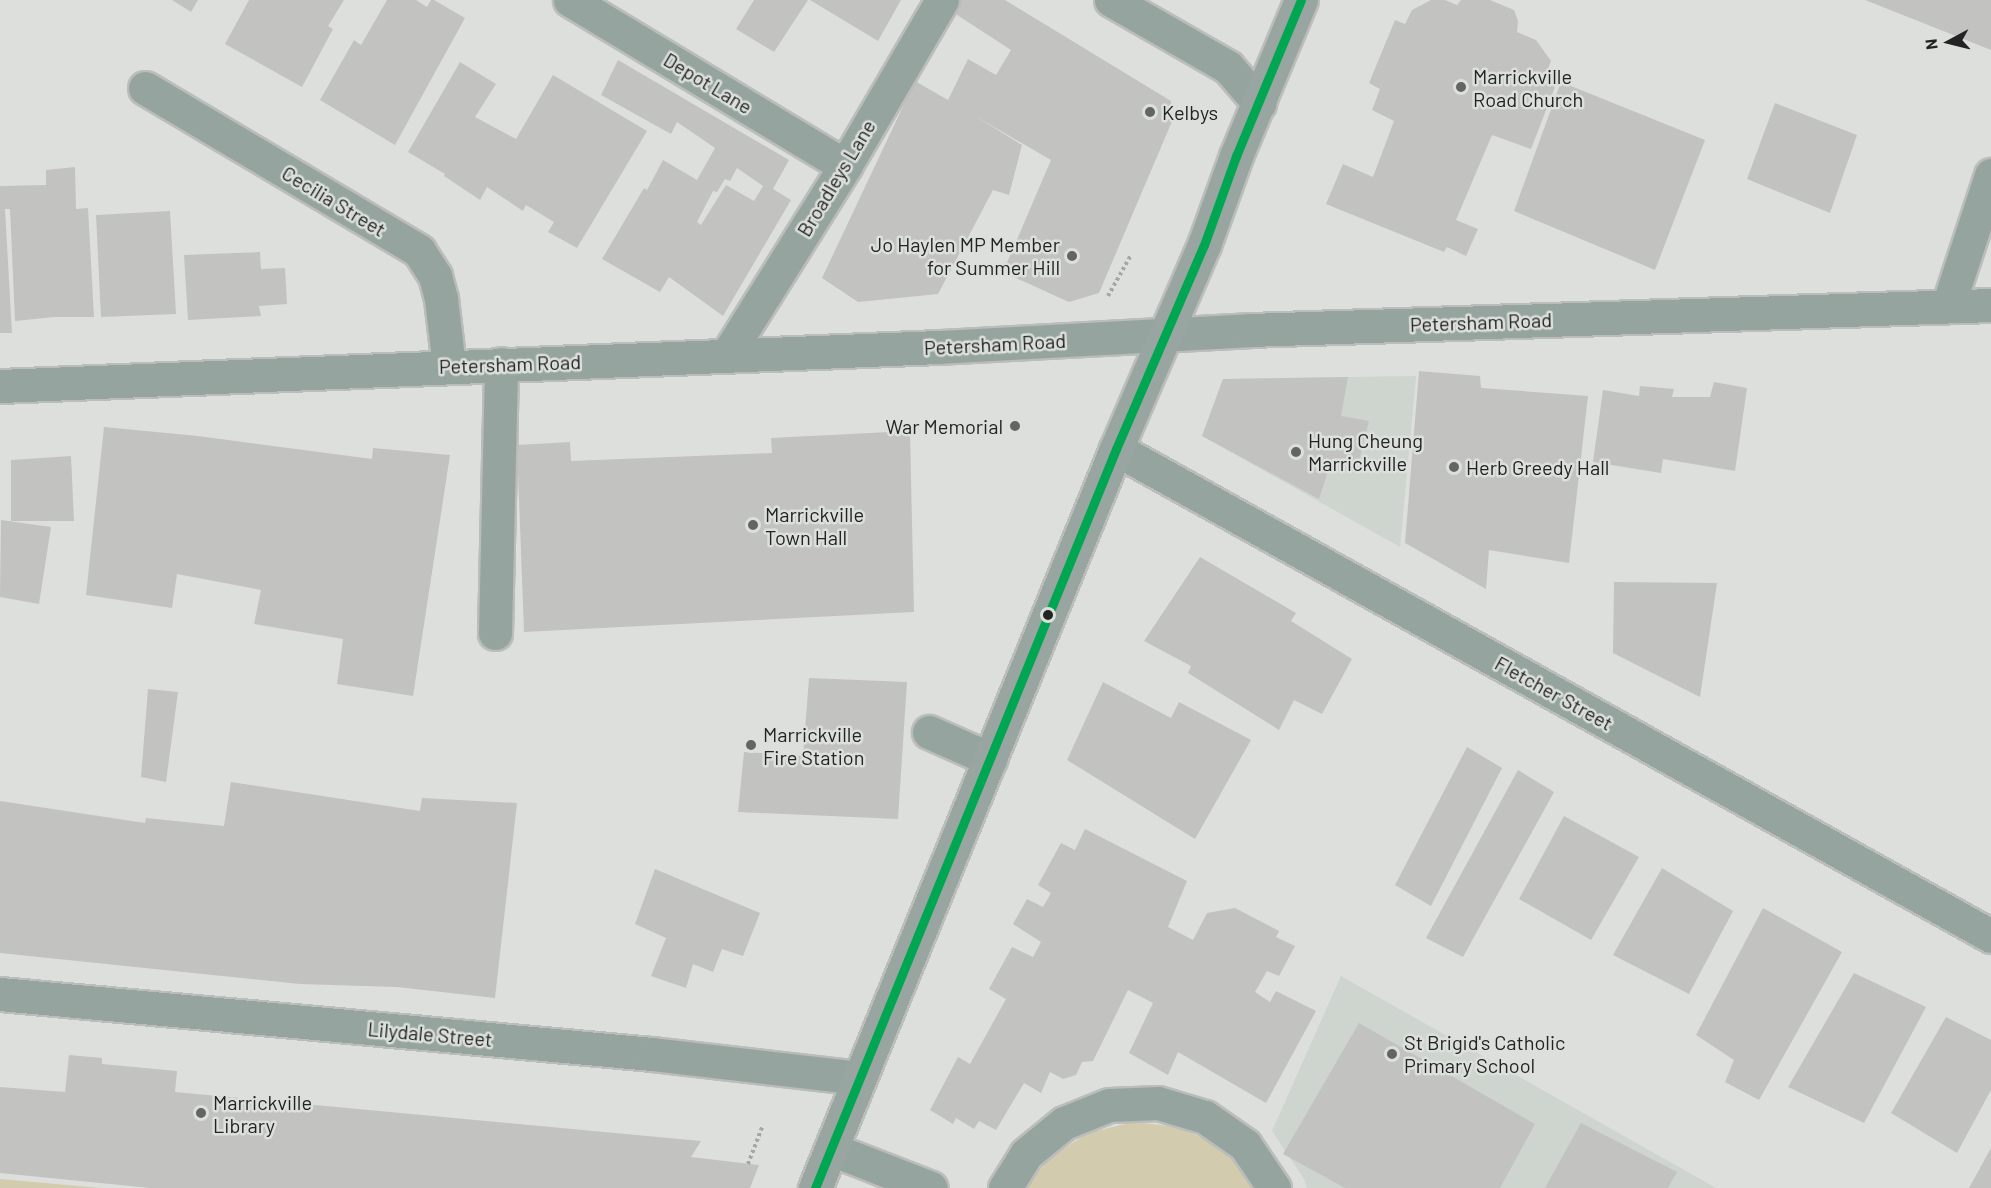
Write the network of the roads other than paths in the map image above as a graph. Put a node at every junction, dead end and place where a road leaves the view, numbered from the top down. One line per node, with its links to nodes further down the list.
1 (570, 0): 7 (street, Depot Lane)
2 (942, 0): 7 (street, Broadleys Lane)
3 (1111, 0): 6 (street)
4 (1301, 0): 6 (main road)
5 (145, 88): 14 (street, Cecilia Street)
6 (1259, 103): 11 (main road)
7 (845, 166): 12 (street, Broadleys Lane)
8 (1991, 175): 10 (street)
9 (1991, 305): 10 (street, Petersham Road)
10 (1948, 306): 11 (street, Petersham Road)
11 (1166, 336): 12 (street, Petersham Road); 16 (main road)
12 (727, 355): 13 (street, Petersham Road)
13 (501, 364): 14 (street, Petersham Road); 17 (street)
14 (449, 366): 15 (street, Petersham Road)
15 (0, 386)
16 (1116, 450): 19 (main road); 20 (street, Fletcher Street)
17 (495, 633)
18 (929, 732): 19 (street)
19 (990, 759): 22 (main road)
20 (1991, 936)
21 (0, 994): 22 (street, Lilydale Street)
22 (860, 1078): 23 (main road)
23 (831, 1149): 25 (main road); 26 (street)
24 (1276, 1187): 27 (street)
25 (815, 1188)
26 (931, 1188)
27 (1005, 1188)

